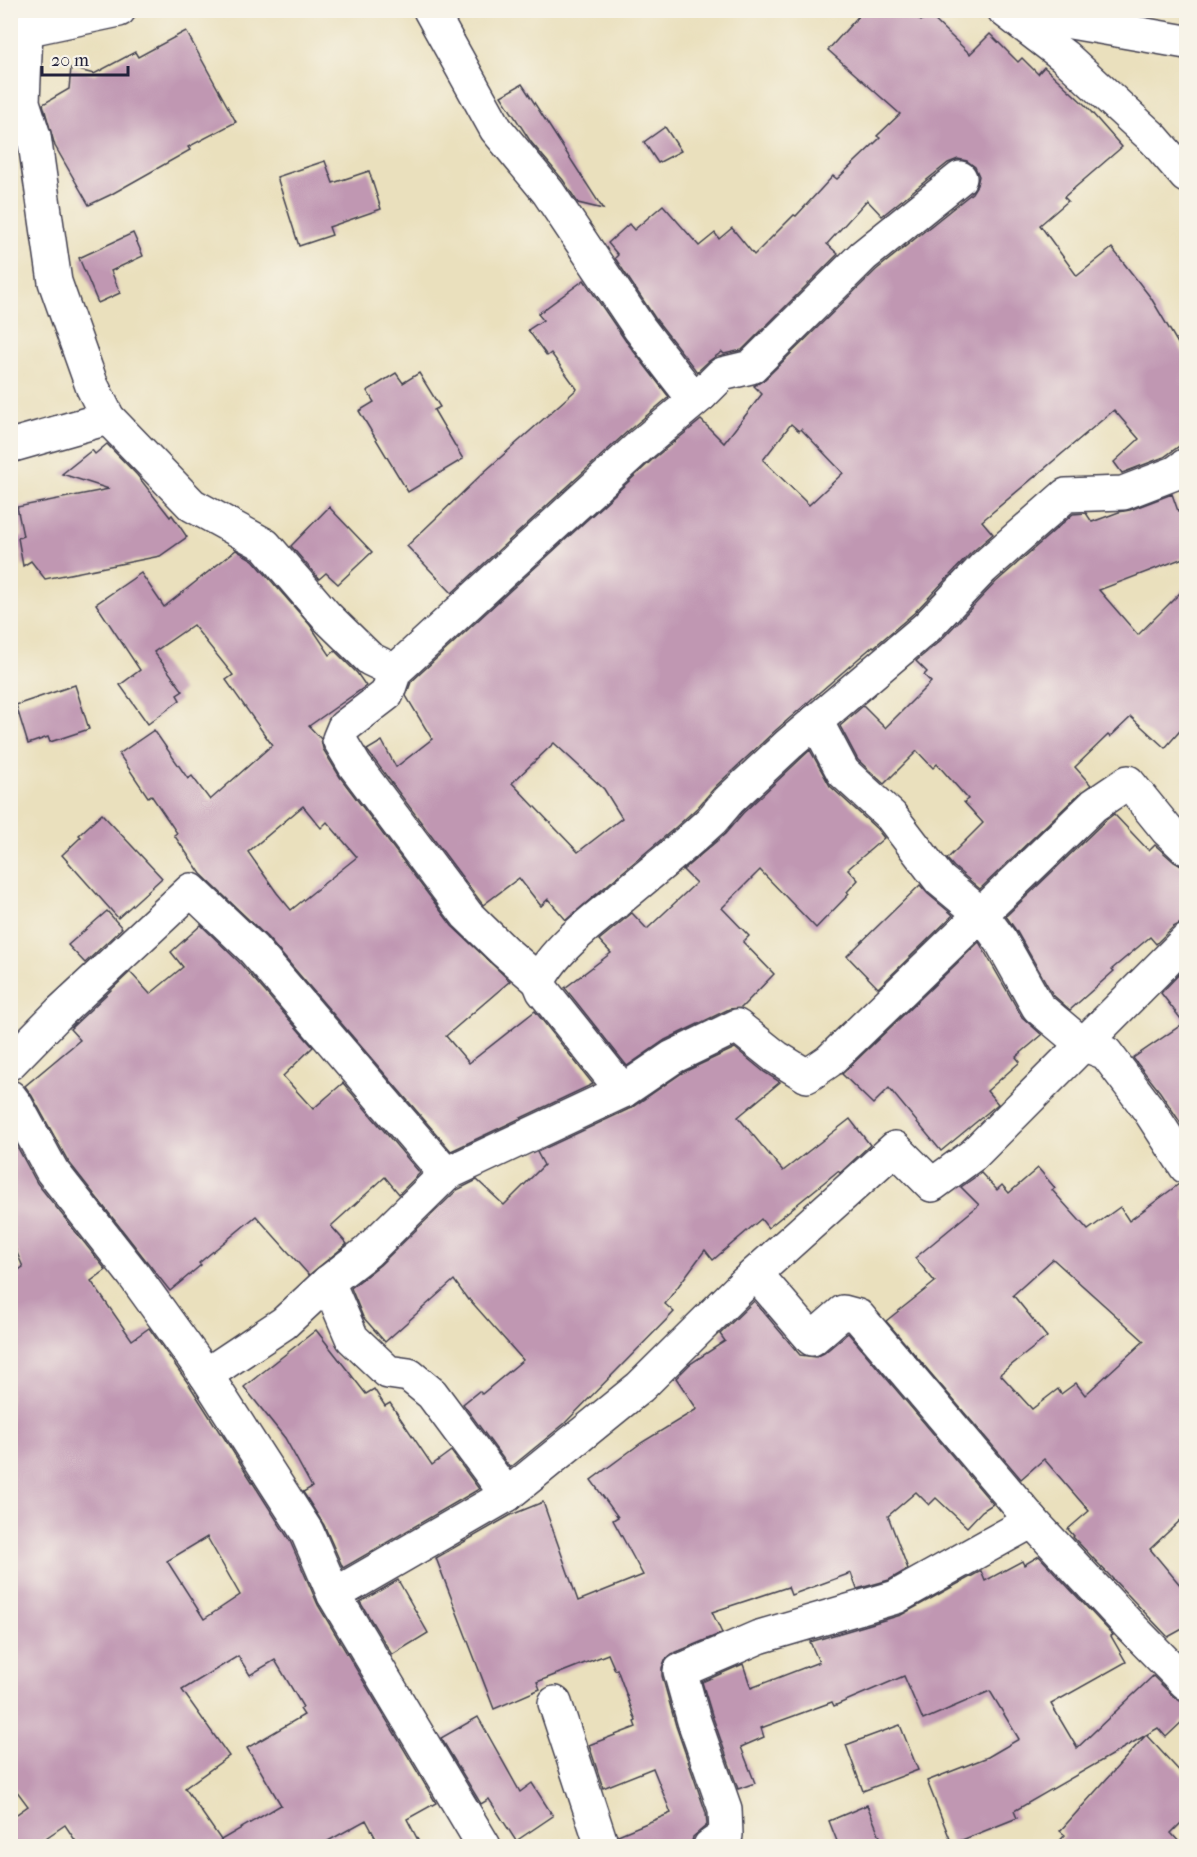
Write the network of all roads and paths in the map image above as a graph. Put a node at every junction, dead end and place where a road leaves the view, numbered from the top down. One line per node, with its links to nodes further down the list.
1 (119, 10): 4 (street)
2 (430, 10): 8 (street)
3 (1005, 10): 5 (street); 6 (street)
4 (18, 32): 9 (street)
5 (1186, 42)
6 (1186, 176)
7 (960, 178): 8 (street)
8 (701, 395): 12 (street)
9 (108, 418): 10 (street); 12 (street)
10 (10, 447)
11 (1186, 465): 13 (street)
12 (395, 671): 17 (street)
13 (816, 721): 15 (street); 17 (street)
14 (1186, 848): 15 (street)
15 (981, 914): 18 (street); 20 (street)
16 (1186, 940): 18 (street)
17 (539, 981): 20 (street)
18 (1082, 1044): 22 (street); 24 (street)
19 (10, 1063): 23 (street)
20 (623, 1091): 23 (street)
21 (12, 1108): 26 (street)
22 (1186, 1167)
23 (446, 1174): 25 (street)
24 (756, 1274): 27 (street); 28 (street)
25 (328, 1282): 26 (street); 27 (street)
26 (206, 1375): 29 (street)
27 (507, 1496): 29 (street)
28 (1032, 1521): 30 (street); 34 (street)
29 (334, 1595): 32 (street)
30 (1186, 1683)
31 (555, 1703): 33 (street)
32 (484, 1846)
33 (602, 1846)
34 (710, 1846)

